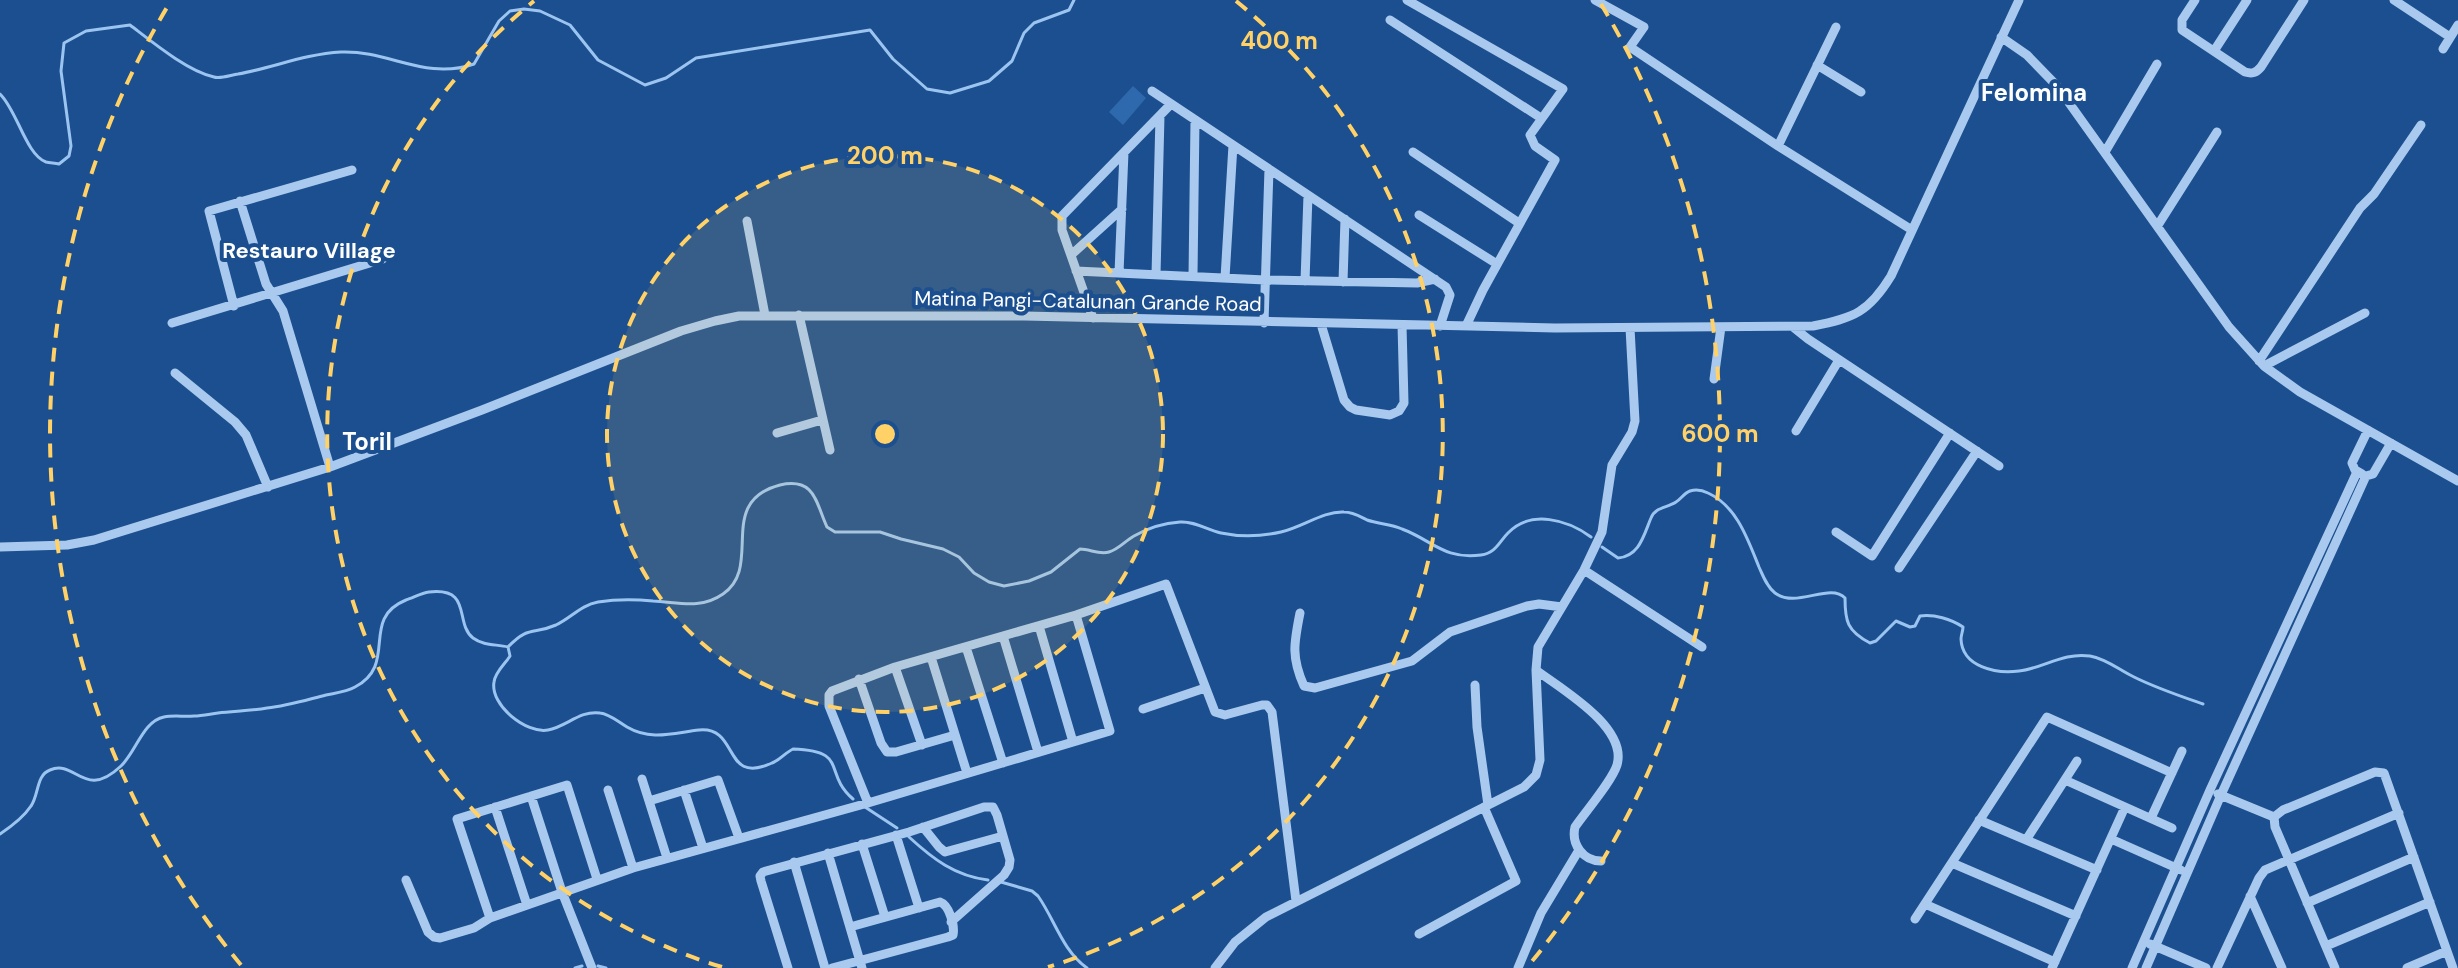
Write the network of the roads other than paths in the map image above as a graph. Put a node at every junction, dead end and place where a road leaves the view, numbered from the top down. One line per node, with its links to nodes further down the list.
1 (1595, 0): 26 (street)
2 (2019, 0): 11 (street, Matina Pangi-Catalunan Grande Road)
3 (2195, 0): 14 (street)
4 (2247, 0): 14 (street)
5 (2304, 0): 14 (street)
6 (2394, 0): 12 (street)
7 (1412, 1): 21 (street)
8 (1390, 20): 21 (street)
9 (2458, 25): 12 (street)
10 (1836, 27): 16 (street)
11 (2001, 37): 29 (street); 40 (street, Matina Pangi-Catalunan Grande Road)
12 (2450, 37): 13 (street)
13 (2443, 49)
14 (2214, 51)
15 (2157, 64): 29 (street)
16 (1817, 65): 18 (street); 26 (street)
17 (1152, 91): 19 (street)
18 (1861, 92)
19 (1171, 104): 20 (street); 22 (street)
20 (1160, 116): 27 (street); 46 (street)
21 (1541, 118): 38 (street)
22 (1195, 120): 25 (street); 47 (street)
23 (2421, 125): 69 (street)
24 (2217, 132): 39 (street)
25 (1233, 145): 30 (street); 48 (street)
26 (1778, 146): 40 (street)
27 (1124, 152): 34 (street); 41 (street)
28 (1413, 152): 38 (street)
29 (2105, 152): 39 (street)
30 (1269, 169): 32 (street); 50 (street)
31 (352, 170): 33 (street)
32 (1308, 195): 36 (street); 51 (street)
33 (240, 201): 53 (street); 54 (street)
34 (1122, 209): 41 (street); 45 (street)
35 (1419, 215): 43 (street)
36 (1345, 219): 49 (street); 52 (street)
37 (747, 221): 56 (street)
38 (1519, 223): 43 (street)
39 (2158, 225): 69 (street)
40 (1912, 230): 66 (street, Matina Pangi-Catalunan Grande Road)
41 (1071, 255): 44 (street)
42 (383, 259): 53 (street)
43 (1497, 264): 64 (street)
44 (1076, 271): 45 (street); 58 (street)
45 (1119, 273): 46 (street)
46 (1156, 275): 47 (street)
47 (1193, 276): 48 (street)
48 (1225, 278): 50 (street)
49 (1435, 279): 52 (street); 63 (street)
50 (1265, 280): 51 (street); 60 (street)
51 (1305, 281): 52 (street)
52 (1343, 282)
53 (272, 295): 54 (street); 81 (street)
54 (234, 306): 59 (street)
55 (2365, 313): 69 (street)
56 (765, 315): 57 (street, Matina Pangi-Catalunan Grande Road); 81 (street, Matina Pangi-Catalunan Grande Road)
57 (799, 315): 58 (street, Matina Pangi-Catalunan Grande Road); 72 (street)
58 (1093, 318): 60 (street, Matina Pangi-Catalunan Grande Road)
59 (172, 323)
60 (1264, 323): 61 (street, Matina Pangi-Catalunan Grande Road)
61 (1321, 324): 62 (street, Matina Pangi-Catalunan Grande Road); 62 (street)
62 (1402, 325): 63 (street, Matina Pangi-Catalunan Grande Road)
63 (1440, 326): 64 (street, Matina Pangi-Catalunan Grande Road)
64 (1466, 326): 67 (street, Matina Pangi-Catalunan Grande Road)
65 (1721, 327): 66 (street, Matina Pangi-Catalunan Grande Road); 67 (street, Matina Pangi-Catalunan Grande Road); 71 (street)
66 (1793, 327): 68 (street)
67 (1630, 328): 88 (street)
68 (1839, 360): 74 (street); 76 (street)
69 (2262, 363): 73 (street)
70 (175, 373): 84 (street)
71 (1714, 379)
72 (822, 420): 75 (street); 78 (street)
73 (2368, 430): 77 (street); 82 (street)
74 (1796, 431)
75 (777, 433)
76 (1950, 433): 79 (street); 85 (street)
77 (2391, 443): 82 (street); 83 (street)
78 (830, 450)
79 (1977, 451): 80 (street); 87 (street)
80 (1999, 466)
81 (330, 467): 84 (street, Matina Pangi-Catalunan Grande Road)
82 (2362, 474): 116 (street); 117 (street)
83 (2458, 481)
84 (268, 487): 86 (street, Matina Pangi-Catalunan Grande Road)
85 (1836, 532)
86 (0, 547)
87 (1899, 568)
88 (1584, 570): 89 (street); 95 (street)
89 (1562, 607): 90 (street); 98 (street)
90 (1300, 613)
91 (1076, 615): 92 (street); 101 (street); 104 (street)
92 (1039, 626): 93 (street); 104 (street)
93 (1003, 636): 94 (street); 107 (street)
94 (966, 647): 96 (street); 109 (street)
95 (1702, 647)
96 (931, 657): 97 (street); 103 (street)
97 (895, 667): 99 (street); 105 (street)
98 (1536, 670): 121 (street); 137 (street)
99 (859, 679): 105 (street); 120 (street)
100 (1475, 685): 121 (street)
101 (1205, 688): 102 (street); 153 (street)
102 (1143, 709)
103 (955, 735): 105 (street); 110 (street)
104 (1073, 742): 107 (street)
105 (922, 745)
106 (2182, 751): 111 (street)
107 (1038, 752): 109 (street)
108 (2077, 761): 113 (street)
109 (1003, 763): 110 (street)
110 (967, 773): 120 (street)
111 (2172, 773): 126 (street); 127 (street)
112 (642, 779): 119 (street)
113 (2065, 780): 123 (street); 134 (street)
114 (608, 790): 145 (street)
115 (684, 790): 119 (street); 132 (street); 136 (street)
116 (2210, 790): 117 (street); 146 (street)
117 (2221, 795): 125 (street); 148 (street)
118 (531, 796): 122 (street); 149 (street); 151 (street)
119 (649, 801): 140 (street)
120 (868, 803): 132 (street)
121 (1486, 806): 153 (street); 165 (street)
122 (495, 807): 157 (street); 161 (street)
123 (2125, 807): 126 (street); 133 (street)
124 (2399, 813): 125 (street); 139 (street); 141 (street)
125 (2274, 817): 141 (street)
126 (2151, 818): 129 (street)
127 (1979, 820): 134 (street); 144 (street)
128 (923, 827): 130 (street); 131 (street); 131 (street)
129 (2172, 828)
130 (896, 835): 135 (street); 158 (street)
131 (1003, 836): 163 (street)
132 (739, 838): 136 (street)
133 (2111, 839): 146 (street); 147 (street)
134 (2026, 840): 147 (street)
135 (862, 844): 138 (street); 160 (street)
136 (703, 848): 140 (street)
137 (1579, 850): 142 (street); 177 (street)
138 (828, 853): 143 (street); 164 (street)
139 (2414, 857): 154 (street); 155 (street)
140 (667, 858): 145 (street)
141 (2289, 860): 152 (street); 155 (street)
142 (1601, 861)
143 (794, 862): 173 (street); 174 (street)
144 (1952, 863): 156 (street); 159 (street)
145 (633, 868): 149 (street)
146 (2177, 868): 148 (street); 166 (street)
147 (2097, 870): 159 (street)
148 (2188, 873): 167 (street)
149 (597, 879): 151 (street)
150 (406, 880): 161 (street)
151 (562, 892): 157 (street); 172 (street)
152 (2250, 896): 181 (street); 182 (street)
153 (1296, 901): 176 (street)
154 (2430, 902): 168 (street); 169 (street)
155 (2307, 903): 168 (street)
156 (1925, 904): 162 (street); 171 (street)
157 (527, 905): 161 (street)
158 (919, 908): 160 (street); 163 (street)
159 (2076, 916): 171 (street)
160 (885, 917): 164 (street)
161 (490, 918)
162 (1915, 919)
163 (951, 922): 170 (street)
164 (850, 927): 170 (street)
165 (1419, 934)
166 (2143, 941): 167 (street); 178 (street)
167 (2155, 946): 179 (street); 180 (street)
168 (2326, 946): 183 (street)
169 (2447, 951): 184 (street); 185 (street)
170 (861, 964): 175 (street)
171 (2054, 965)
172 (592, 968)
173 (788, 968)
174 (825, 968)
175 (832, 968)
176 (1215, 968)
177 (1518, 968)
178 (2132, 968)
179 (2146, 968)
180 (2206, 968)
181 (2217, 968)
182 (2282, 968)
183 (2335, 968)
184 (2407, 968)
185 (2453, 968)

